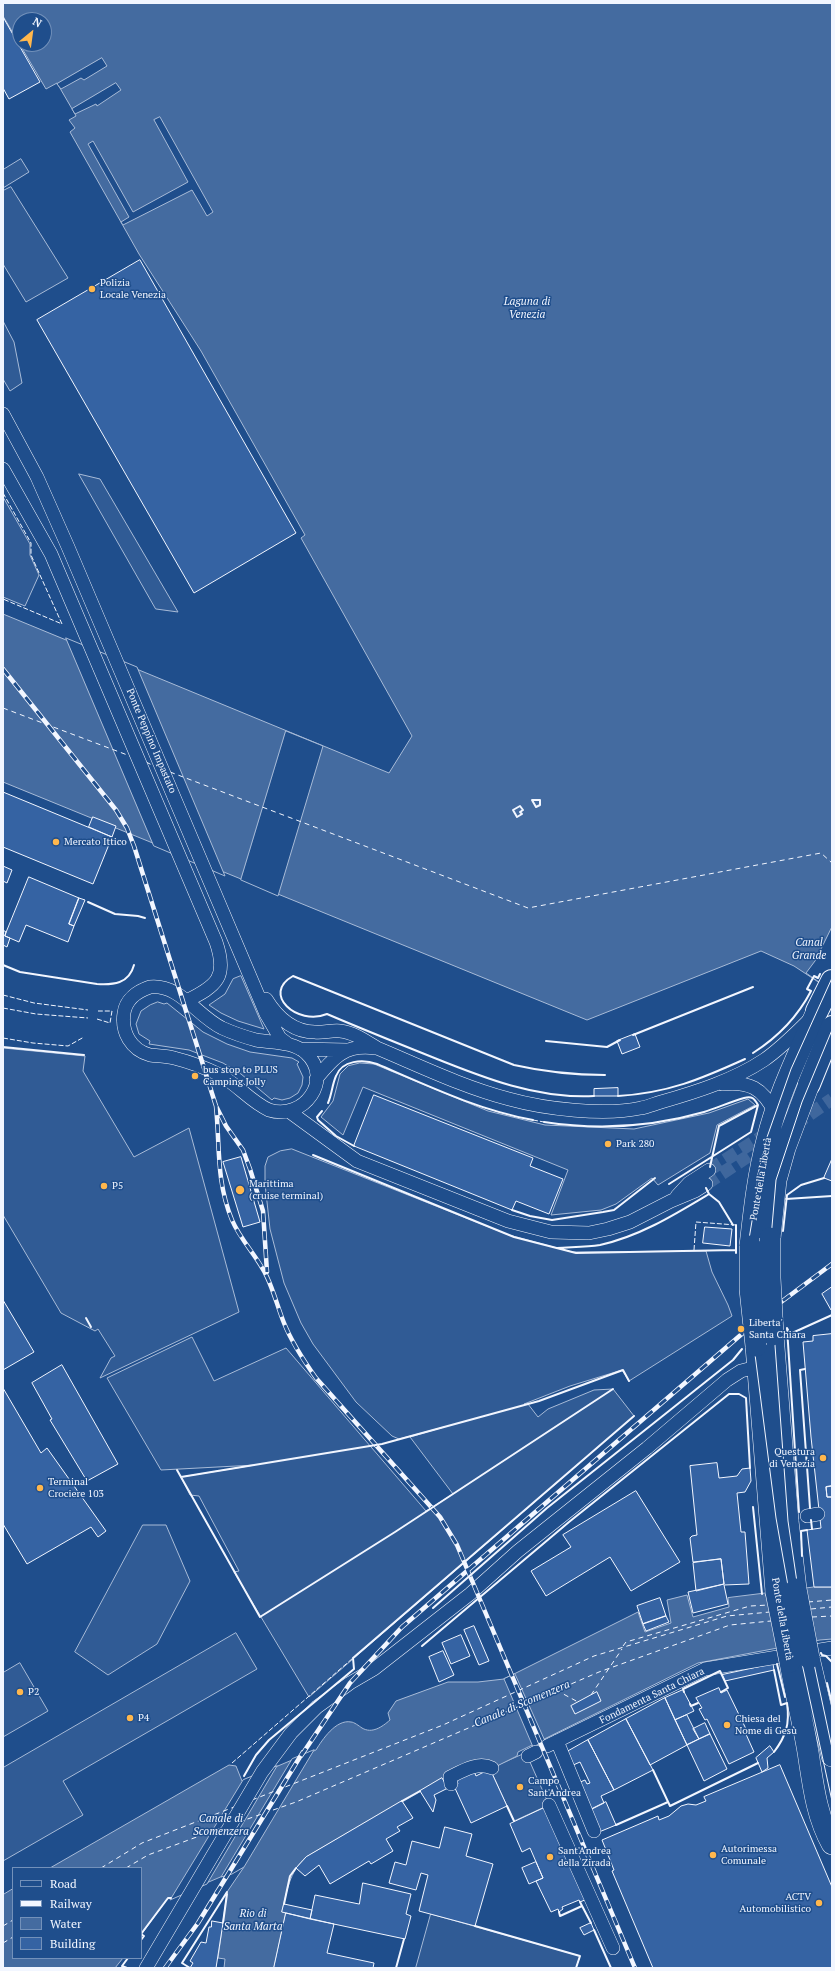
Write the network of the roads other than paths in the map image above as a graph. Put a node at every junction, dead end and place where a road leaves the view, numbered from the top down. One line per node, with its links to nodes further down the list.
1 (3, 414): 4 (street, Ponte Peppino Impastato)
2 (3, 469): 5 (street, Ponte Peppino Impastato)
3 (832, 981): 6 (highway, Ponte della Libertà)
4 (256, 987): 8 (street); 9 (street)
5 (186, 1001): 8 (street); 17 (street)
6 (819, 1007): 12 (street); 13 (main road, Ponte della Libertà)
7 (832, 1027): 15 (highway, Ponte della Libertà)
8 (288, 1044): 10 (street)
9 (377, 1048): 11 (street); 16 (street)
10 (300, 1049): 11 (street); 14 (street)
11 (347, 1050): 14 (street)
12 (756, 1065): 13 (street); 16 (street)
13 (792, 1070): 18 (main road, Ponte della Libertà); 20 (main road)
14 (316, 1079): 17 (street)
15 (809, 1084): 20 (main road, Ponte della Libertà)
16 (712, 1085): 18 (street)
17 (290, 1112): 22 (street)
18 (775, 1113): 23 (main road, Ponte della Libertà, bridge)
19 (709, 1170): 22 (street)
20 (776, 1180): 23 (main road, Ponte della Libertà, bridge)
21 (706, 1184): 22 (street)
22 (671, 1201)
23 (765, 1352): 25 (main road, Ponte della Libertà, bridge); 33 (street)
24 (832, 1648): 30 (street, Fondamenta Santa Chiara)
25 (799, 1660): 26 (main road, Ponte della Libertà); 31 (main road, Ponte della Libertà)
26 (832, 1756)
27 (492, 1768): 28 (street)
28 (452, 1784)
29 (549, 1805): 32 (street)
30 (594, 1831)
31 (832, 1844)
32 (613, 1948)
33 (146, 1968)

